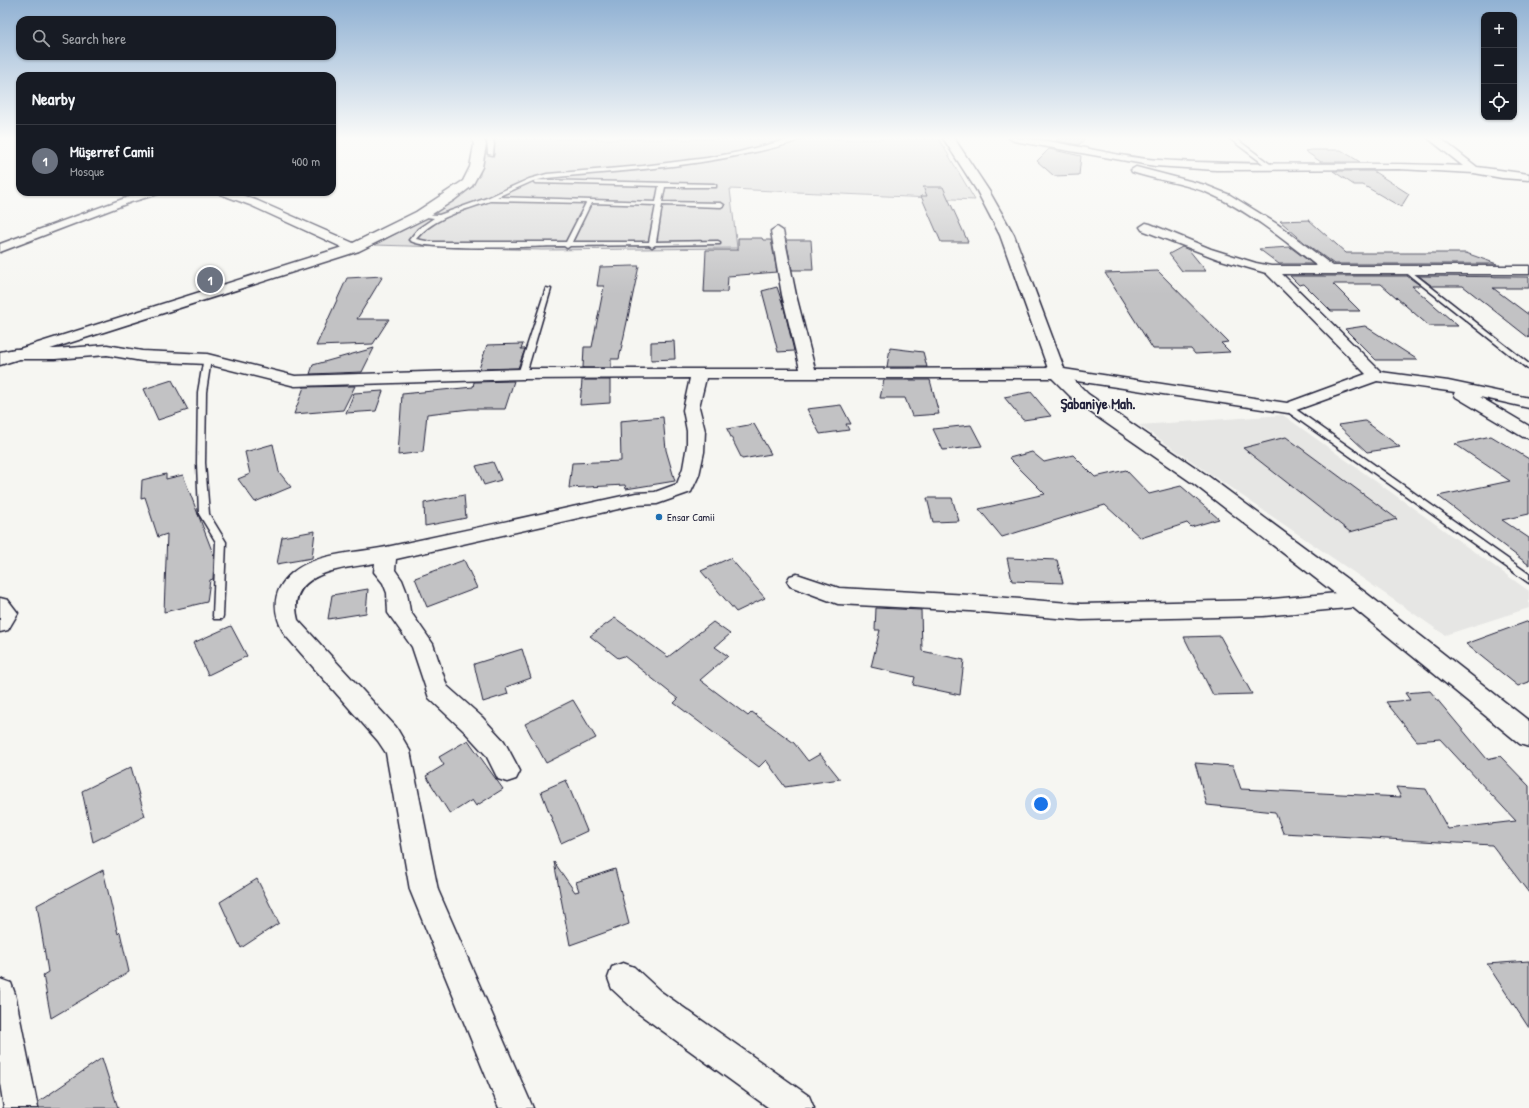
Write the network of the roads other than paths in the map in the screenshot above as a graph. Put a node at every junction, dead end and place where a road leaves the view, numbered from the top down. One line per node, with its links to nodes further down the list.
1 (459, 190): 12 (street)
2 (509, 190): 8 (lane)
3 (661, 190): 10 (lane)
4 (982, 190): 29 (street)
5 (1208, 190): 22 (street)
6 (141, 196): 19 (street)
7 (235, 196): 20 (street)
8 (489, 199): 9 (lane); 13 (lane)
9 (589, 202): 10 (lane); 18 (lane)
10 (659, 204): 11 (lane); 17 (lane)
11 (721, 205)
12 (421, 215): 13 (lane); 20 (street)
13 (440, 217): 18 (lane)
14 (1146, 227): 21 (street)
15 (777, 231): 32 (street)
16 (718, 243): 17 (lane)
17 (652, 245): 18 (lane)
18 (567, 246)
19 (0, 248)
20 (354, 248): 26 (street)
21 (1271, 270): 22 (street); 33 (street)
22 (1330, 270): 23 (street)
23 (1406, 270): 24 (street); 28 (lane)
24 (1529, 270)
25 (548, 289): 30 (lane)
26 (5, 357): 27 (street)
27 (207, 359): 30 (street); 43 (lane)
28 (1529, 368)
29 (1057, 373): 32 (street); 36 (street); 41 (street)
30 (522, 374): 31 (street)
31 (699, 374): 32 (street); 38 (street)
32 (809, 374)
33 (1376, 376): 34 (street); 36 (street)
34 (1448, 386): 35 (street); 37 (street)
35 (1529, 403)
36 (1288, 408): 39 (lane)
37 (1529, 433)
38 (387, 554): 46 (street); 50 (street)
39 (1529, 579)
40 (797, 581): 41 (street)
41 (1358, 599): 45 (street)
42 (0, 606): 44 (street)
43 (218, 616)
44 (0, 624)
45 (1529, 736)
46 (507, 771)
47 (623, 978): 51 (street)
48 (0, 994): 49 (street)
49 (21, 1108)
50 (516, 1108)
51 (797, 1108)

